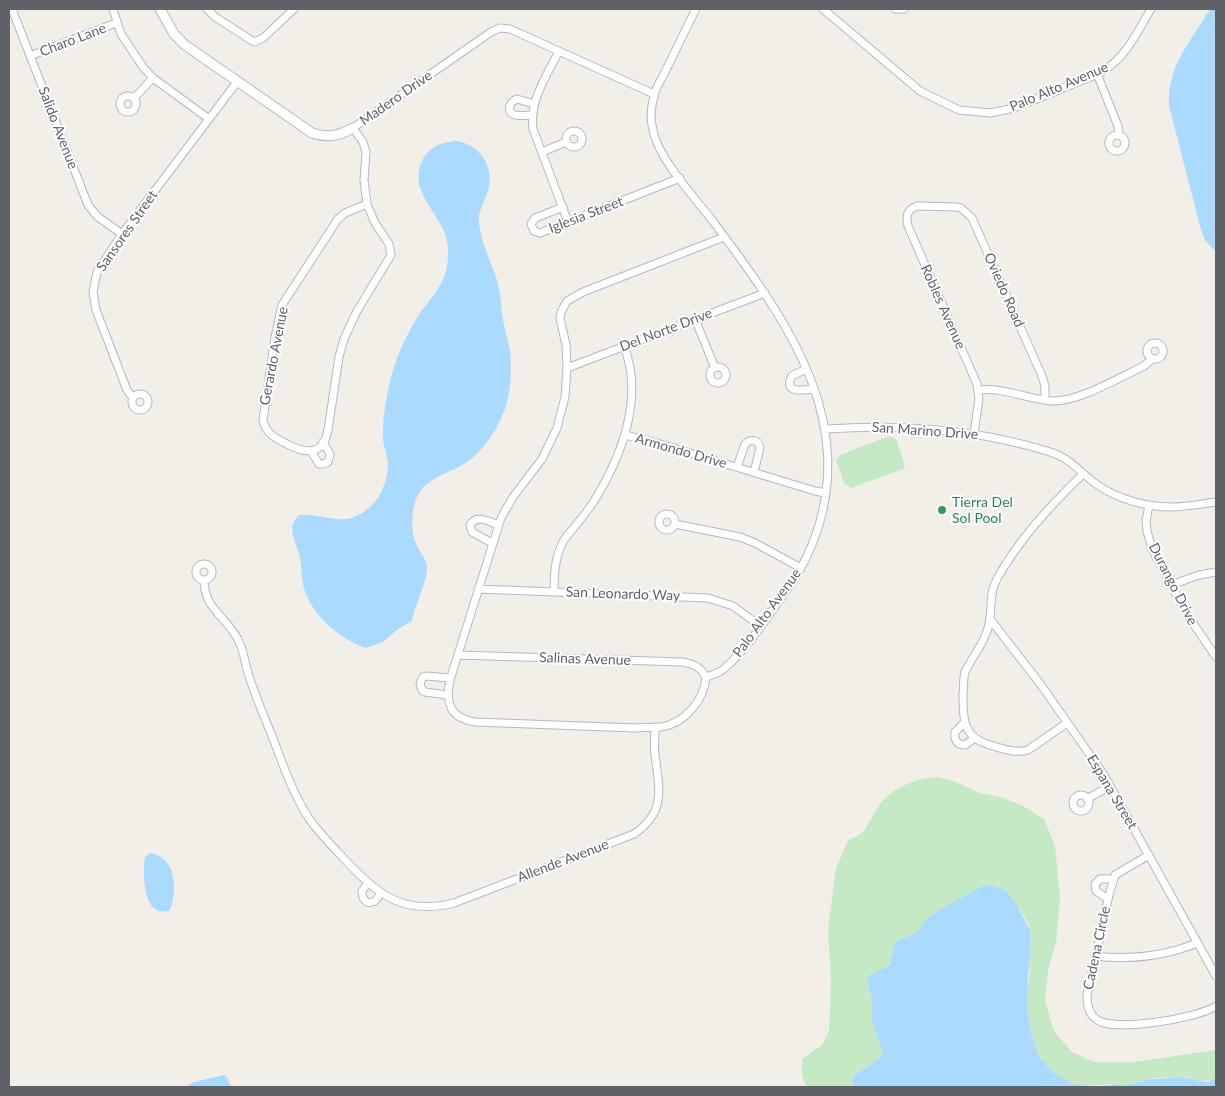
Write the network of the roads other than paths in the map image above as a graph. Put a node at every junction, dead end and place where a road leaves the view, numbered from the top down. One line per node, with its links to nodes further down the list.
1 (12, 9): 13 (street, Salido Avenue)
2 (112, 9): 11 (street)
3 (160, 9): 16 (street, Madero Drive)
4 (207, 9): 5 (street)
5 (294, 9)
6 (696, 9): 17 (street, Palo Alto Avenue)
7 (823, 9): 14 (street, Palo Alto Avenue)
8 (895, 9): 9 (street)
9 (904, 9)
10 (1151, 9): 14 (street, Palo Alto Avenue)
11 (116, 23): 13 (street, Charo Lane); 15 (street)
12 (559, 51): 17 (street, Madero Drive); 19 (street); 22 (street, Madero Drive)
13 (30, 56): 31 (street, Salido Avenue)
14 (1097, 74): 23 (street)
15 (153, 78): 18 (street); 21 (street)
16 (237, 82): 21 (street, Sansores Street); 22 (street, Madero Drive)
17 (654, 94): 26 (street, Palo Alto Avenue)
18 (134, 98)
19 (534, 104): 20 (street); 20 (street)
20 (532, 115): 25 (street)
21 (208, 119): 31 (street, Sansores Street)
22 (353, 128): 27 (street)
23 (1119, 135)
24 (566, 142): 25 (street)
25 (542, 152): 29 (street)
26 (680, 178): 30 (street, Iglesia Street); 32 (street, Palo Alto Avenue)
27 (367, 204): 47 (street); 48 (street, Gerardo Avenue)
28 (936, 206): 41 (street, Robles Avenue); 43 (street, Oviedo Road)
29 (563, 207): 30 (street); 30 (street, Iglesia Street)
30 (568, 222)
31 (122, 234): 42 (street, Sansores Street)
32 (724, 237): 33 (street, Palo Alto Avenue); 37 (street)
33 (765, 293): 34 (street, Del Norte Drive); 39 (street, Palo Alto Avenue)
34 (696, 319): 35 (street, Del Norte Drive); 38 (street)
35 (624, 346): 37 (street, Del Norte Drive); 46 (street)
36 (1152, 359): 43 (street)
37 (567, 368): 56 (street)
38 (715, 368)
39 (806, 369): 40 (street, Palo Alto Avenue); 40 (street)
40 (814, 389): 44 (street, Palo Alto Avenue)
41 (979, 390): 43 (street); 45 (street)
42 (133, 398)
43 (1045, 400)
44 (826, 429): 45 (street, San Marino Drive); 52 (street, Palo Alto Avenue)
45 (974, 433): 51 (street, San Marino Drive)
46 (625, 434): 49 (street, Armondo Drive); 63 (street)
47 (323, 442): 48 (street); 48 (street, Gerardo Avenue)
48 (314, 450)
49 (738, 467): 50 (street, Armondo Drive); 50 (street, Armondo Drive)
50 (754, 472): 52 (street, Armondo Drive)
51 (1083, 474): 54 (street, San Marino Drive); 64 (street)
52 (826, 493): 58 (street, Palo Alto Avenue)
53 (1216, 502): 54 (street, San Marino Drive)
54 (1149, 505): 61 (street, Durango Drive)
55 (675, 524): 58 (street)
56 (498, 525): 57 (street); 57 (street)
57 (492, 543): 62 (street)
58 (801, 568): 65 (street, Palo Alto Avenue)
59 (1216, 572): 61 (street)
60 (204, 580): 79 (street, Allende Avenue)
61 (1171, 585): 67 (street, Durango Drive)
62 (478, 589): 63 (street, San Leonardo Way); 66 (street)
63 (554, 592): 65 (street, San Leonardo Way)
64 (990, 619): 71 (street); 72 (street, Espana Street)
65 (760, 626): 68 (street, Palo Alto Avenue)
66 (458, 655): 68 (street, Salinas Avenue); 69 (street)
67 (1216, 657)
68 (706, 677): 73 (street)
69 (450, 678): 70 (street); 70 (street)
70 (447, 695): 73 (street)
71 (964, 723): 74 (street); 74 (street)
72 (1067, 723): 74 (street); 75 (street, Espana Street)
73 (655, 727): 80 (street, Allende Avenue)
74 (975, 738)
75 (1110, 786): 76 (street); 77 (street, Espana Street)
76 (1087, 798)
77 (1149, 855): 78 (street, Cadena Circle); 82 (street, Espana Street)
78 (1114, 880): 81 (street, Cadena Circle); 81 (street, Cadena Circle)
79 (368, 883): 80 (street, Allende Avenue); 80 (street, Allende Avenue)
80 (380, 894)
81 (1108, 899): 83 (street, Cadena Circle)
82 (1197, 943): 83 (street); 84 (street, Espana Street)
83 (1095, 956): 85 (street, Cadena Circle)
84 (1216, 976)
85 (1216, 1006)

